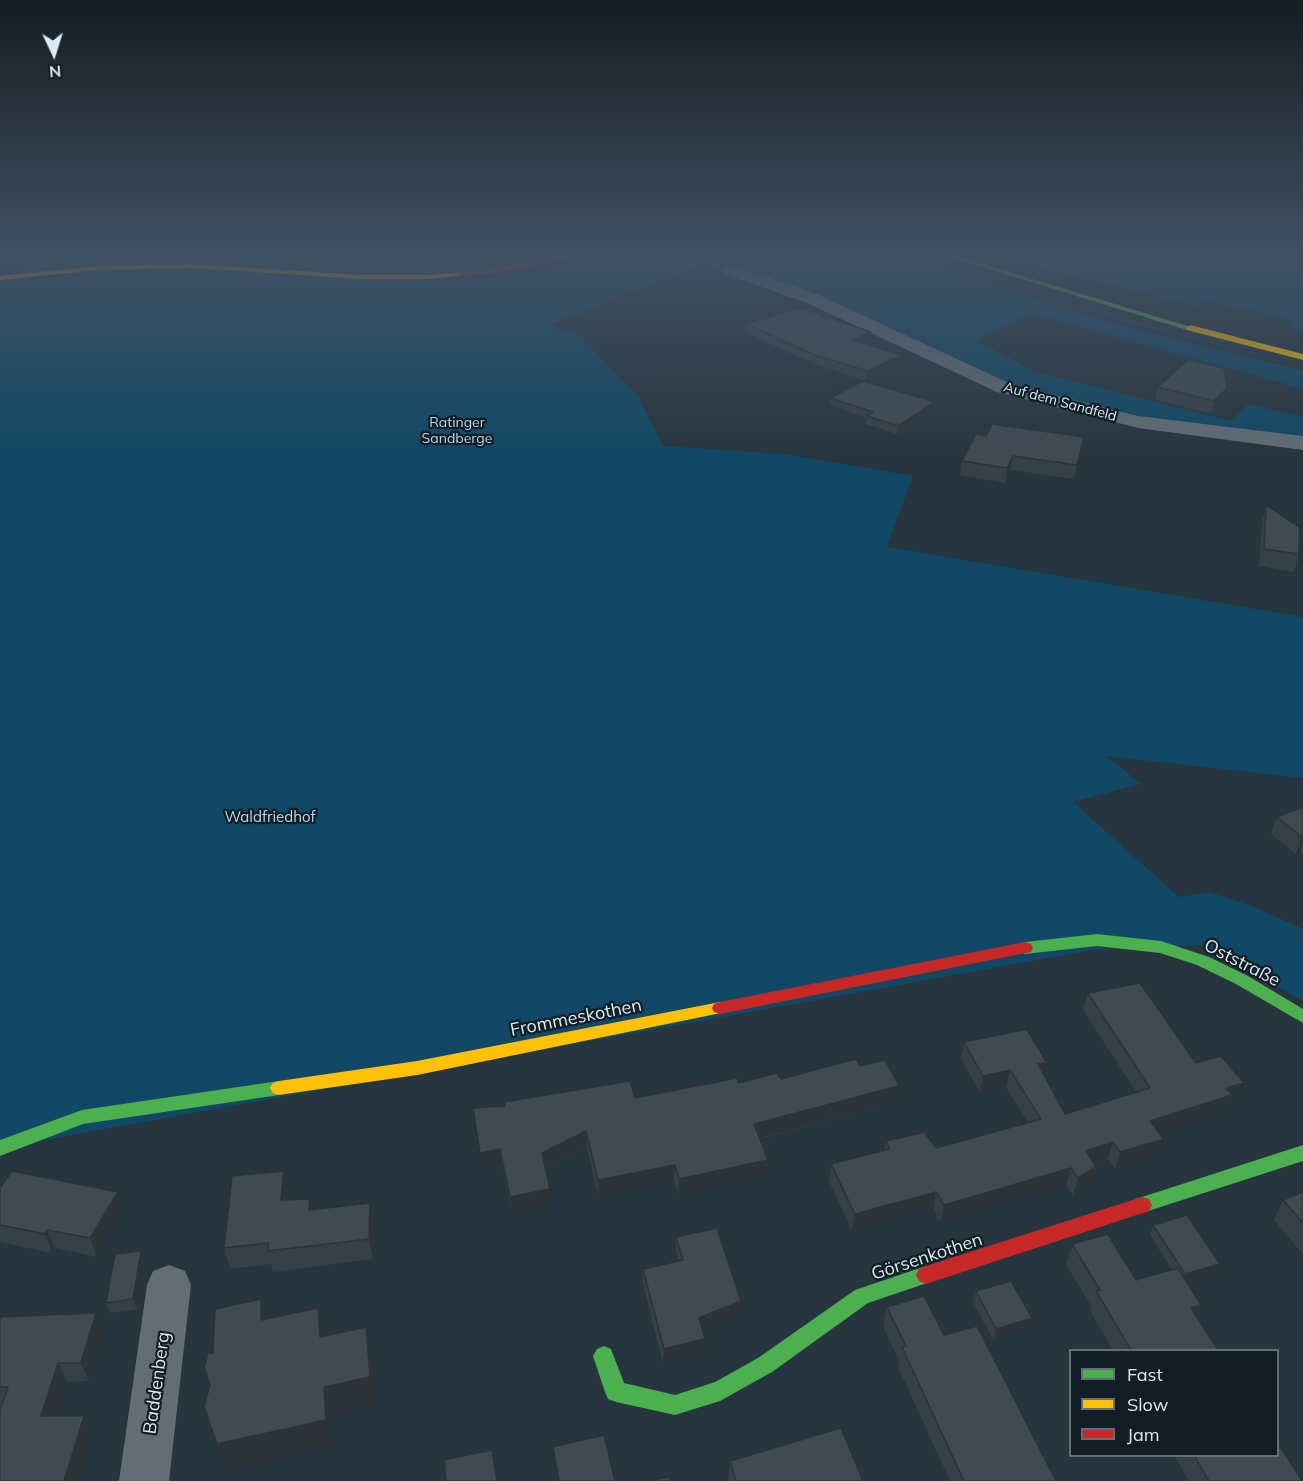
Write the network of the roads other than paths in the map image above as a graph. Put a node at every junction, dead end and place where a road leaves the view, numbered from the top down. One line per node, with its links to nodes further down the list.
1 (867, 324): 4 (street, Auf dem Sandfeld)
2 (1175, 324): 3 (main road)
3 (1303, 357)
4 (1303, 443)
5 (1161, 948): 6 (main road, Oststraße); 7 (main road, Frommeskothen)
6 (1303, 1017)
7 (0, 1148)
8 (1303, 1153): 10 (main road, Görsenkothen)
9 (169, 1285): 11 (street, Baddenberg)
10 (604, 1356)
11 (144, 1481)

